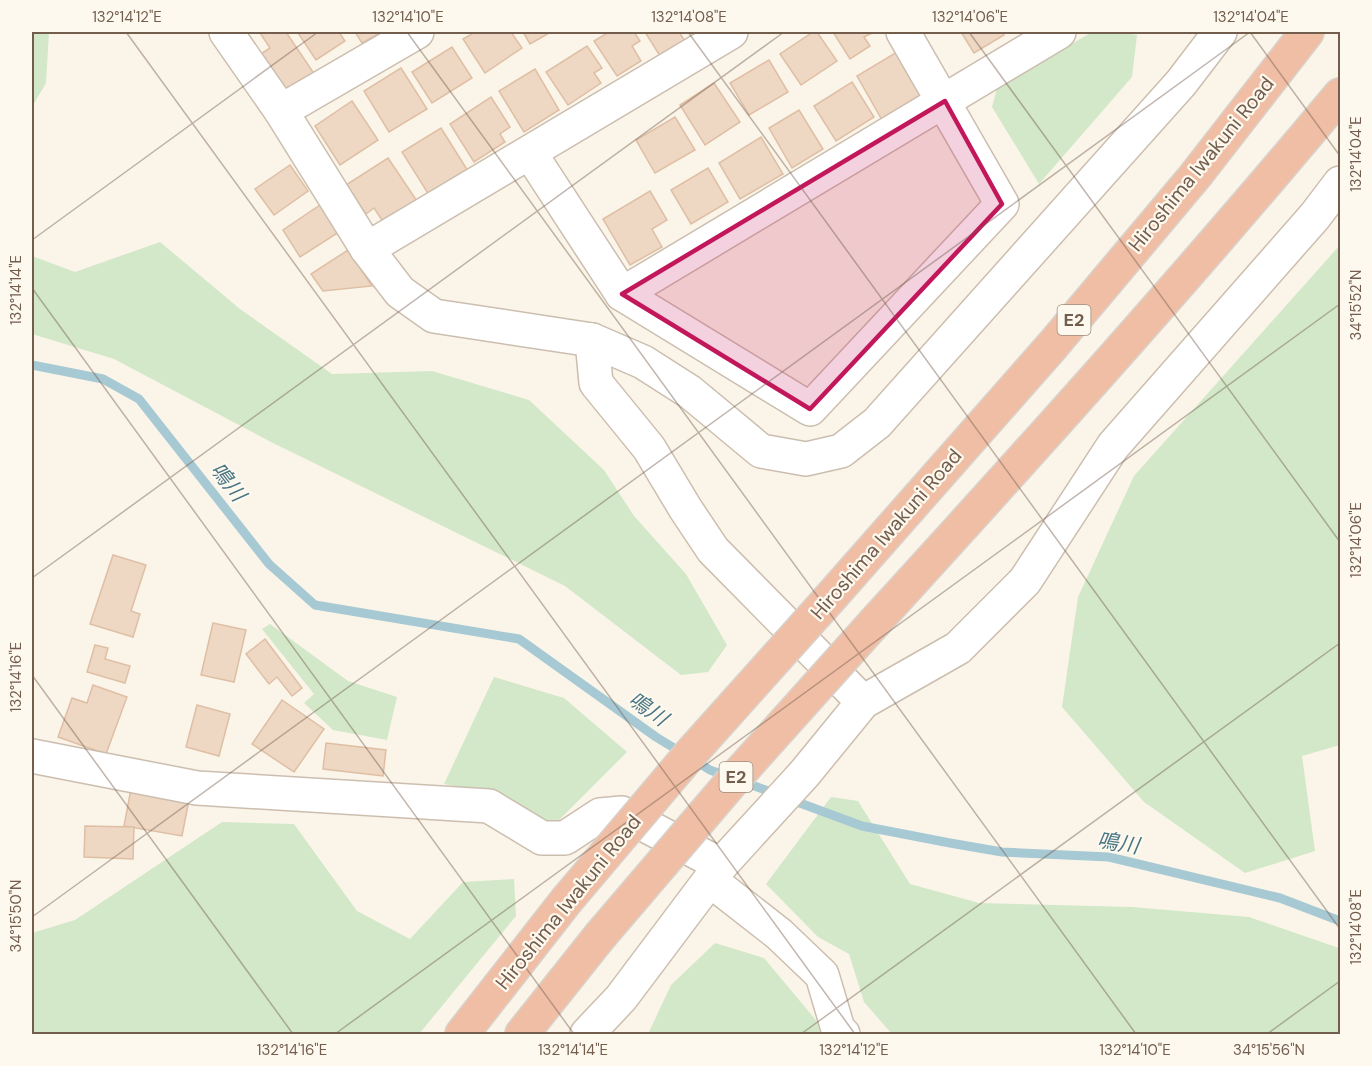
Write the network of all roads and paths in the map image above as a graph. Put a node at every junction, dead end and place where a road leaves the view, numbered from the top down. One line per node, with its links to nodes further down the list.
1 (226, 32): 10 (street)
2 (417, 32): 10 (street)
3 (731, 32): 11 (street)
4 (903, 32): 9 (street)
5 (1059, 32): 9 (street)
6 (1220, 32): 15 (street)
7 (1307, 32): 19 (highway, Hiroshima Iwakuni Road / E2, bridge)
8 (1341, 95): 20 (highway, E2, bridge)
9 (945, 101): 14 (street); 14 (street)
10 (281, 111): 13 (street)
11 (530, 153): 13 (street); 14 (street)
12 (1341, 183): 16 (street)
13 (367, 249): 15 (street)
14 (622, 294)
15 (592, 340): 16 (street)
16 (863, 702): 18 (street)
17 (32, 756): 18 (street)
18 (715, 872): 21 (street); 22 (street)
19 (462, 1035)
20 (522, 1035)
21 (586, 1035)
22 (843, 1035)

